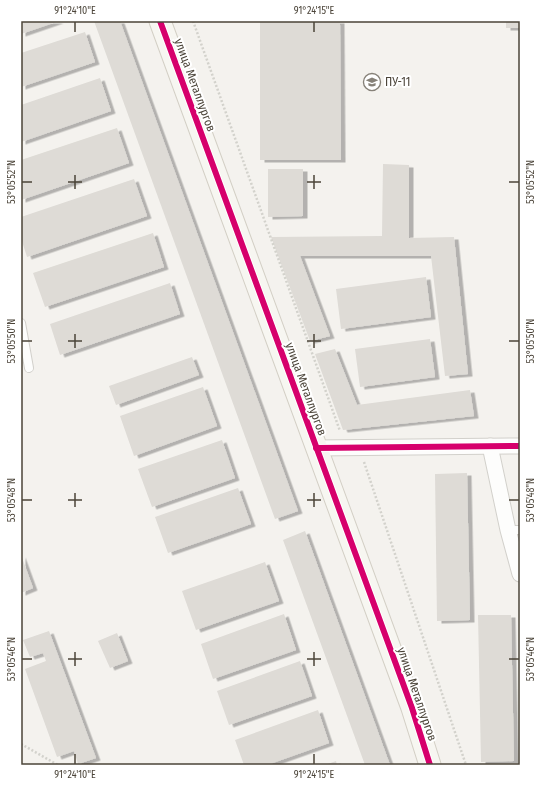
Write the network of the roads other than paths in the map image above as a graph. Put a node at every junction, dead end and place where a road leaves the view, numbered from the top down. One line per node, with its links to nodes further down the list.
1 (160, 21): 6 (street, улица Металлургов)
2 (21, 323): 3 (lane)
3 (29, 368)
4 (490, 446): 5 (street); 6 (street); 7 (street)
5 (520, 446)
6 (316, 448): 9 (street, улица Металлургов)
7 (514, 530): 8 (street)
8 (520, 574)
9 (430, 765)

